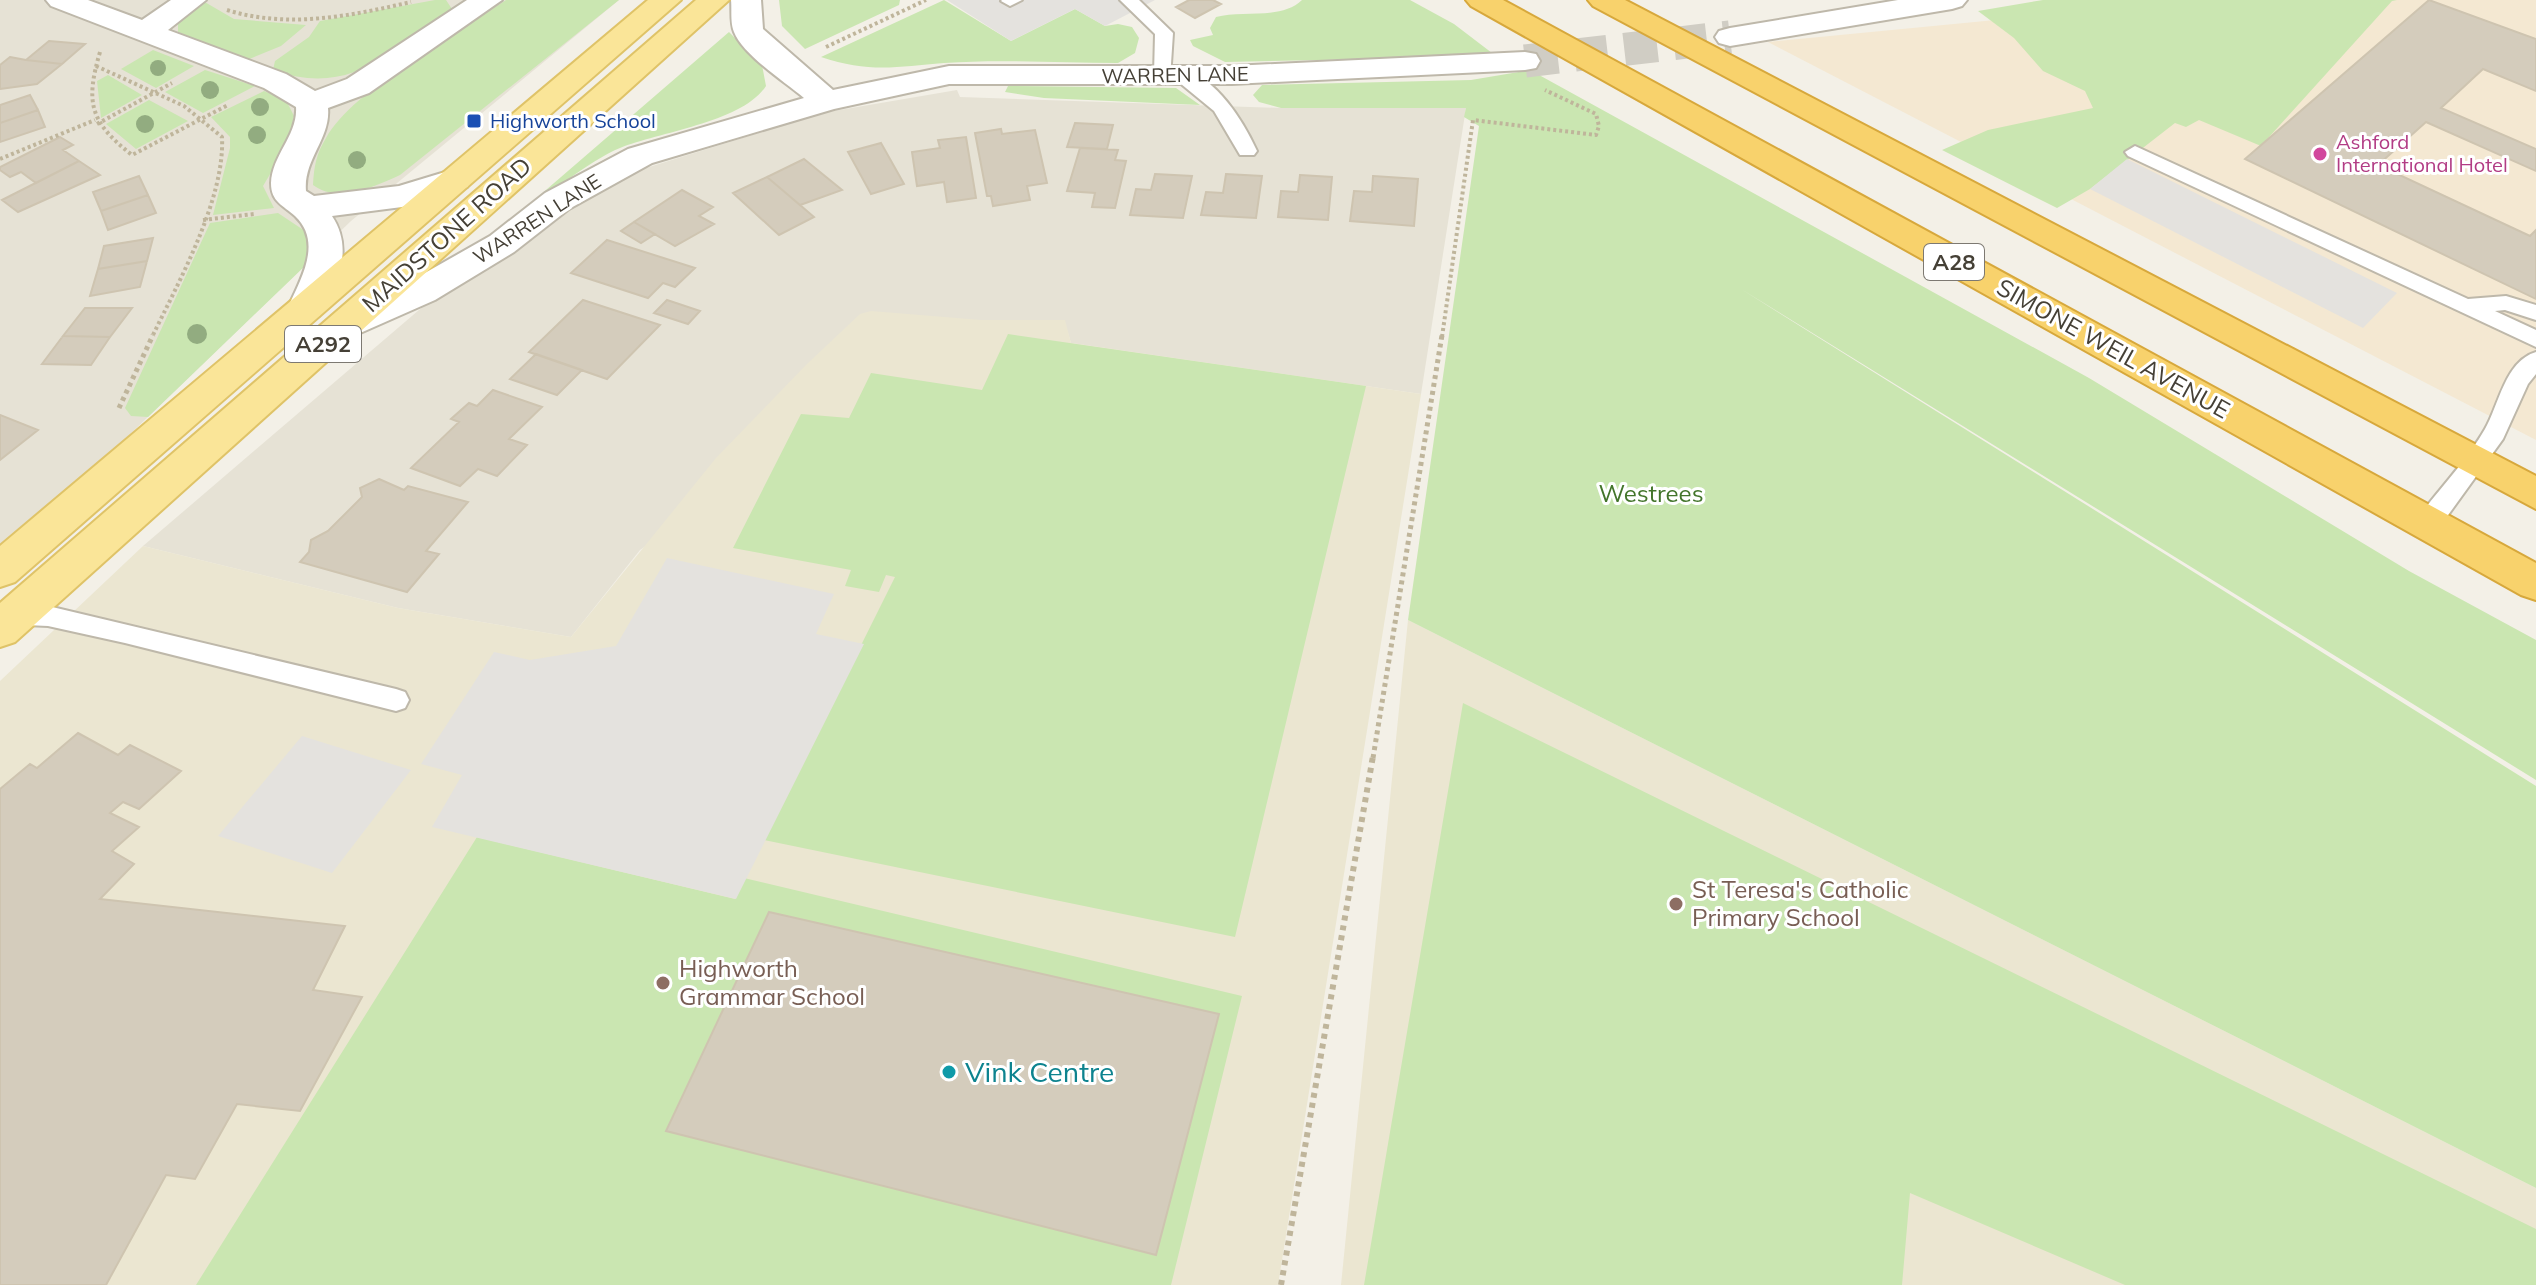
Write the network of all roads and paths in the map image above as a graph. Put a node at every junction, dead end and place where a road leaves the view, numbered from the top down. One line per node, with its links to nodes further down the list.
1 (61, 0): 14 (street)
2 (191, 0): 14 (street)
3 (419, 0): 13 (path)
4 (487, 0): 26 (street)
5 (666, 0): 32 (main road, MAIDSTONE ROAD / A292)
6 (714, 0): 37 (main road, MAIDSTONE ROAD / A292)
7 (746, 0): 25 (street)
8 (926, 0): 17 (path)
9 (1129, 0): 22 (lane)
10 (1481, 0): 43 (highway, SIMONE WEIL AVENUE / A28)
11 (1603, 0): 41 (highway)
12 (1952, 0): 15 (street)
13 (222, 8)
14 (146, 31): 18 (street)
15 (1730, 37)
16 (103, 45): 21 (path)
17 (819, 50)
18 (215, 59): 23 (street); 24 (path)
19 (1525, 61): 20 (street, WARREN LANE)
20 (1480, 64): 22 (street, WARREN LANE); 48 (path)
21 (96, 66): 24 (path); 28 (path)
22 (1172, 75): 25 (street, WARREN LANE); 29 (lane)
23 (275, 81): 26 (street); 27 (path)
24 (154, 93): 27 (path); 28 (path)
25 (827, 101): 37 (street, WARREN LANE)
26 (312, 103): 33 (street)
27 (201, 118): 28 (path); 40 (path)
28 (96, 122): 31 (path)
29 (1247, 151)
30 (2135, 152): 34 (lane)
31 (0, 159)
32 (455, 180): 33 (street); 35 (main road, MAIDSTONE ROAD / A292)
33 (308, 208): 35 (street)
34 (2468, 306): 36 (lane); 38 (lane)
35 (306, 307): 44 (main road, MAIDSTONE ROAD / A292)
36 (2536, 313)
37 (345, 325): 46 (main road, MAIDSTONE ROAD / A292)
38 (2536, 339)
39 (2536, 360): 41 (lane)
40 (115, 417)
41 (2473, 461): 42 (highway); 43 (lane)
42 (2536, 494)
43 (2429, 522): 45 (highway, SIMONE WEIL AVENUE / A28)
44 (0, 570)
45 (2536, 583)
46 (6, 623): 47 (lane)
47 (396, 700)
48 (1281, 1285)

